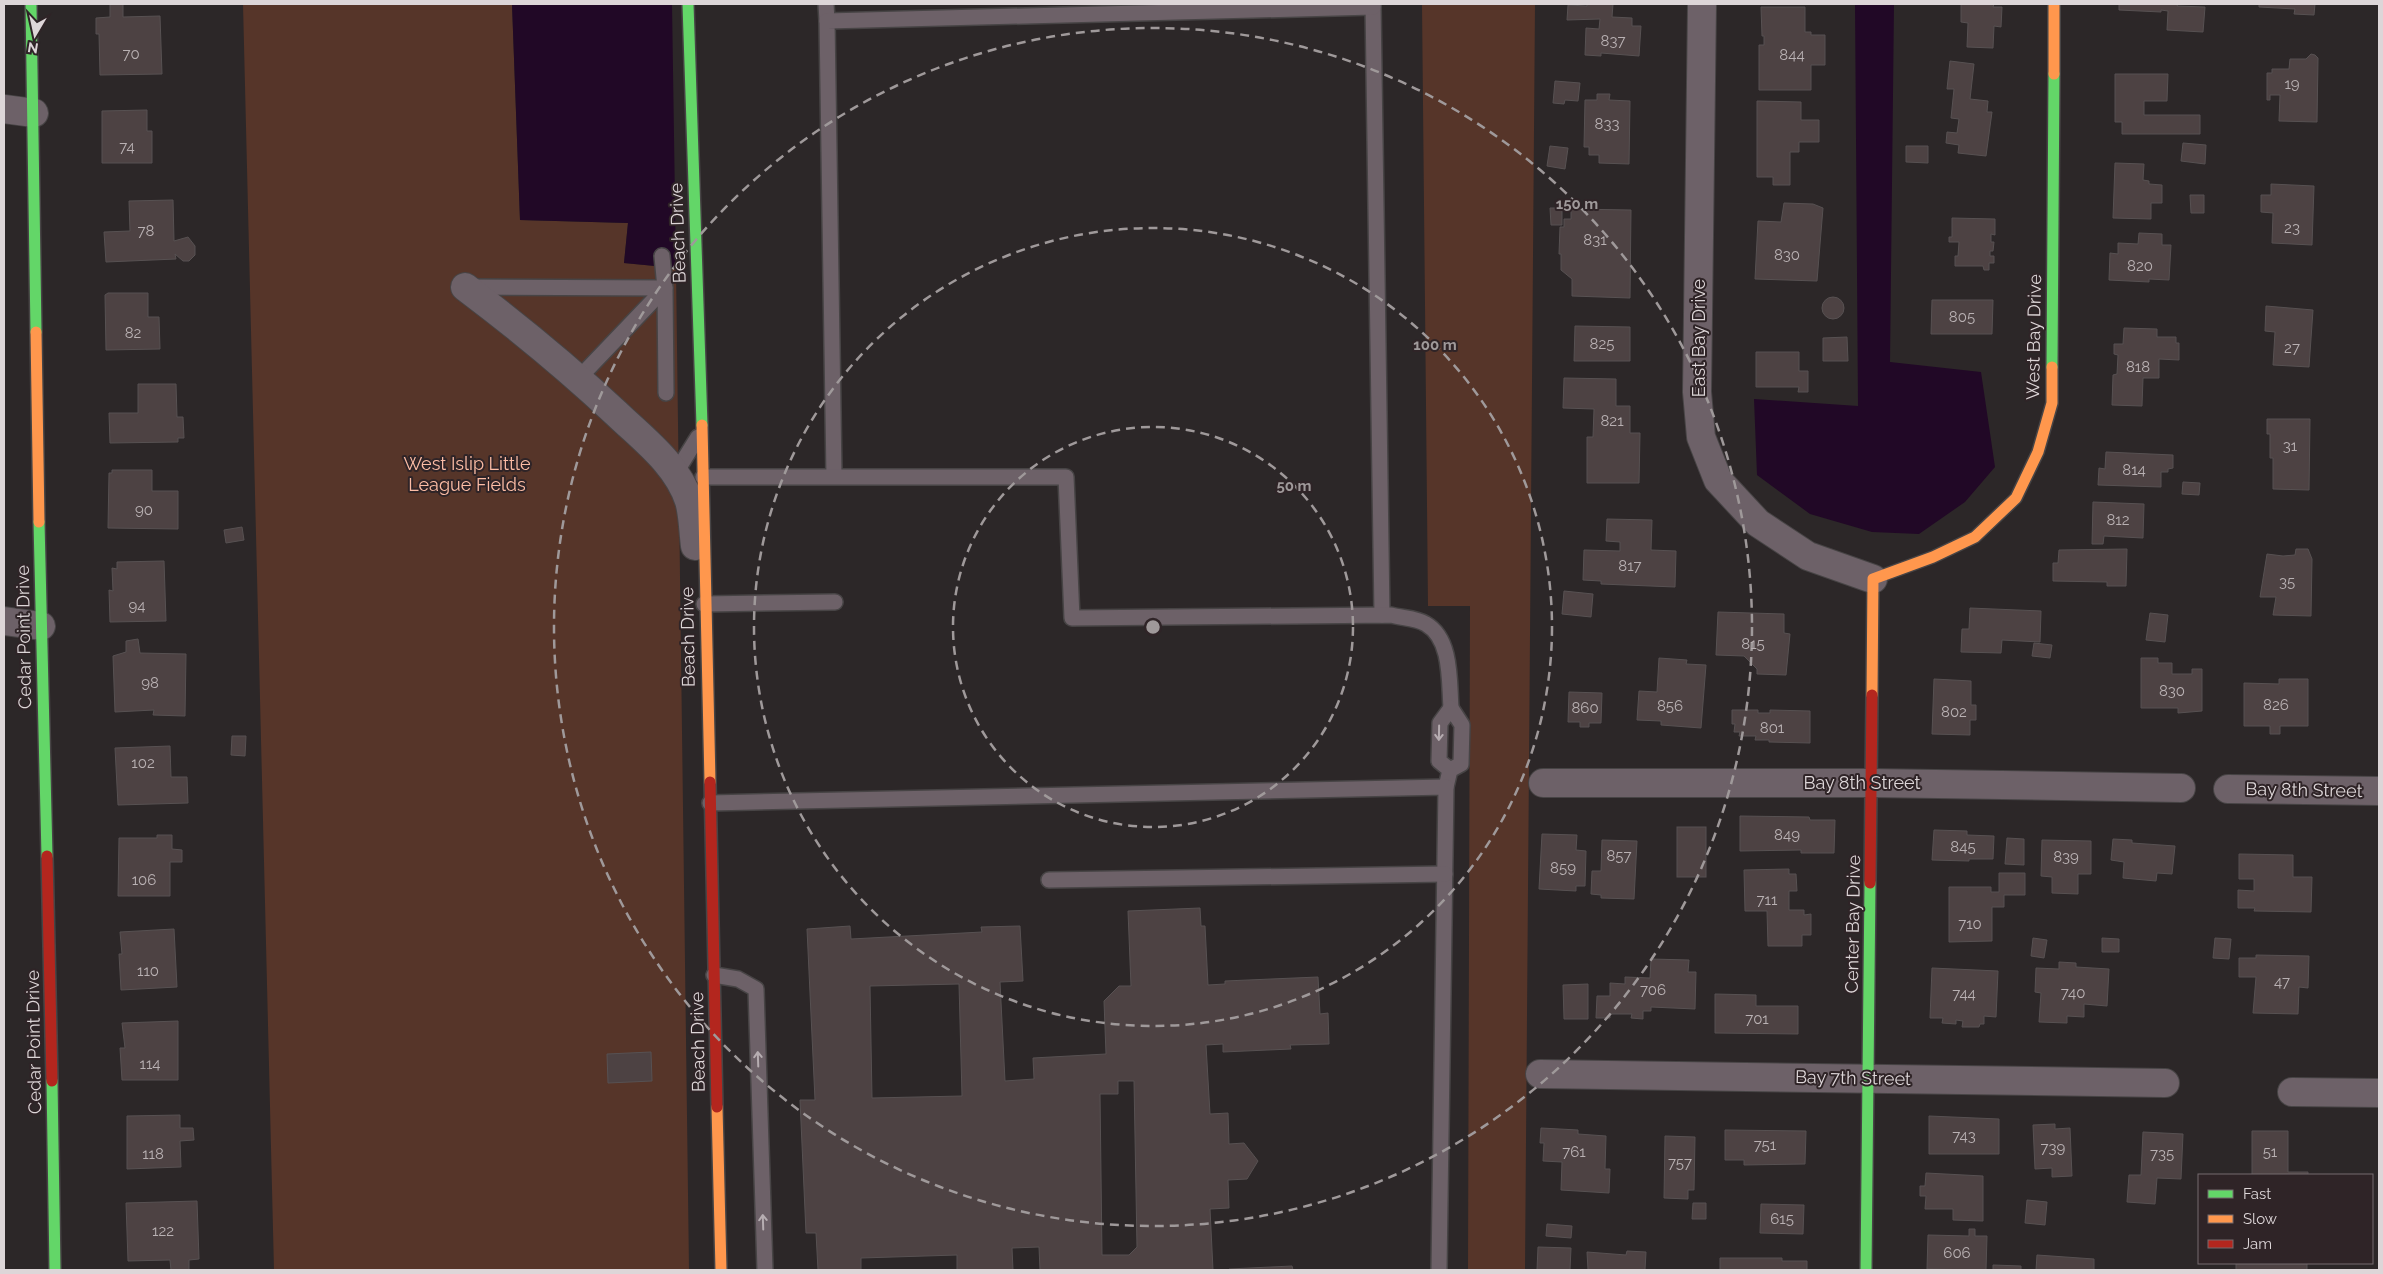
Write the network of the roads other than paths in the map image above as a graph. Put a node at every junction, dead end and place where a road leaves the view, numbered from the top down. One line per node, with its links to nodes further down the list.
1 (31, 4): 9 (street, Cedar Point Drive)
2 (688, 4): 15 (street, Beach Drive)
3 (826, 4): 7 (lane)
4 (1702, 4): 19 (street, East Bay Drive)
5 (2054, 4): 19 (street, West Bay Drive)
6 (1373, 6): 7 (lane); 22 (lane)
7 (827, 21): 17 (lane)
8 (4, 109): 9 (street)
9 (34, 113): 24 (street, Cedar Point Drive)
10 (662, 256): 12 (lane)
11 (465, 287): 12 (lane); 13 (street)
12 (665, 288): 13 (lane); 14 (lane)
13 (579, 378): 16 (street)
14 (666, 393)
15 (702, 432): 16 (lane); 18 (street, Beach Drive)
16 (675, 474): 21 (street)
17 (834, 476): 18 (lane); 22 (lane)
18 (703, 477): 21 (street, Beach Drive)
19 (1874, 578): 28 (street, Center Bay Drive)
20 (835, 602): 21 (lane)
21 (704, 604): 33 (street, Beach Drive)
22 (1382, 615): 25 (lane)
23 (4, 621): 24 (street)
24 (41, 626): 42 (street, Cedar Point Drive)
25 (1451, 708): 26 (lane, one-way to 26); 26 (lane)
26 (1450, 770): 29 (lane)
27 (1543, 782): 28 (street, Bay 8th Street)
28 (1872, 782): 30 (street, Bay 8th Street); 38 (street, Center Bay Drive)
29 (1446, 787): 33 (lane); 34 (lane)
30 (2181, 788)
31 (2228, 789): 32 (street, Bay 8th Street)
32 (2379, 791)
33 (710, 803): 36 (street, Beach Drive)
34 (1445, 874): 35 (lane); 45 (lane)
35 (1049, 880)
36 (714, 975): 43 (street, Beach Drive); 44 (lane, one-way to 36)
37 (1540, 1074): 38 (street, Bay 7th Street)
38 (1868, 1078): 39 (street, Bay 7th Street); 46 (street, Center Bay Drive)
39 (2165, 1082)
40 (2292, 1092): 41 (street)
41 (2379, 1093)
42 (55, 1270)
43 (721, 1270)
44 (765, 1270)
45 (1439, 1270)
46 (1866, 1270)

